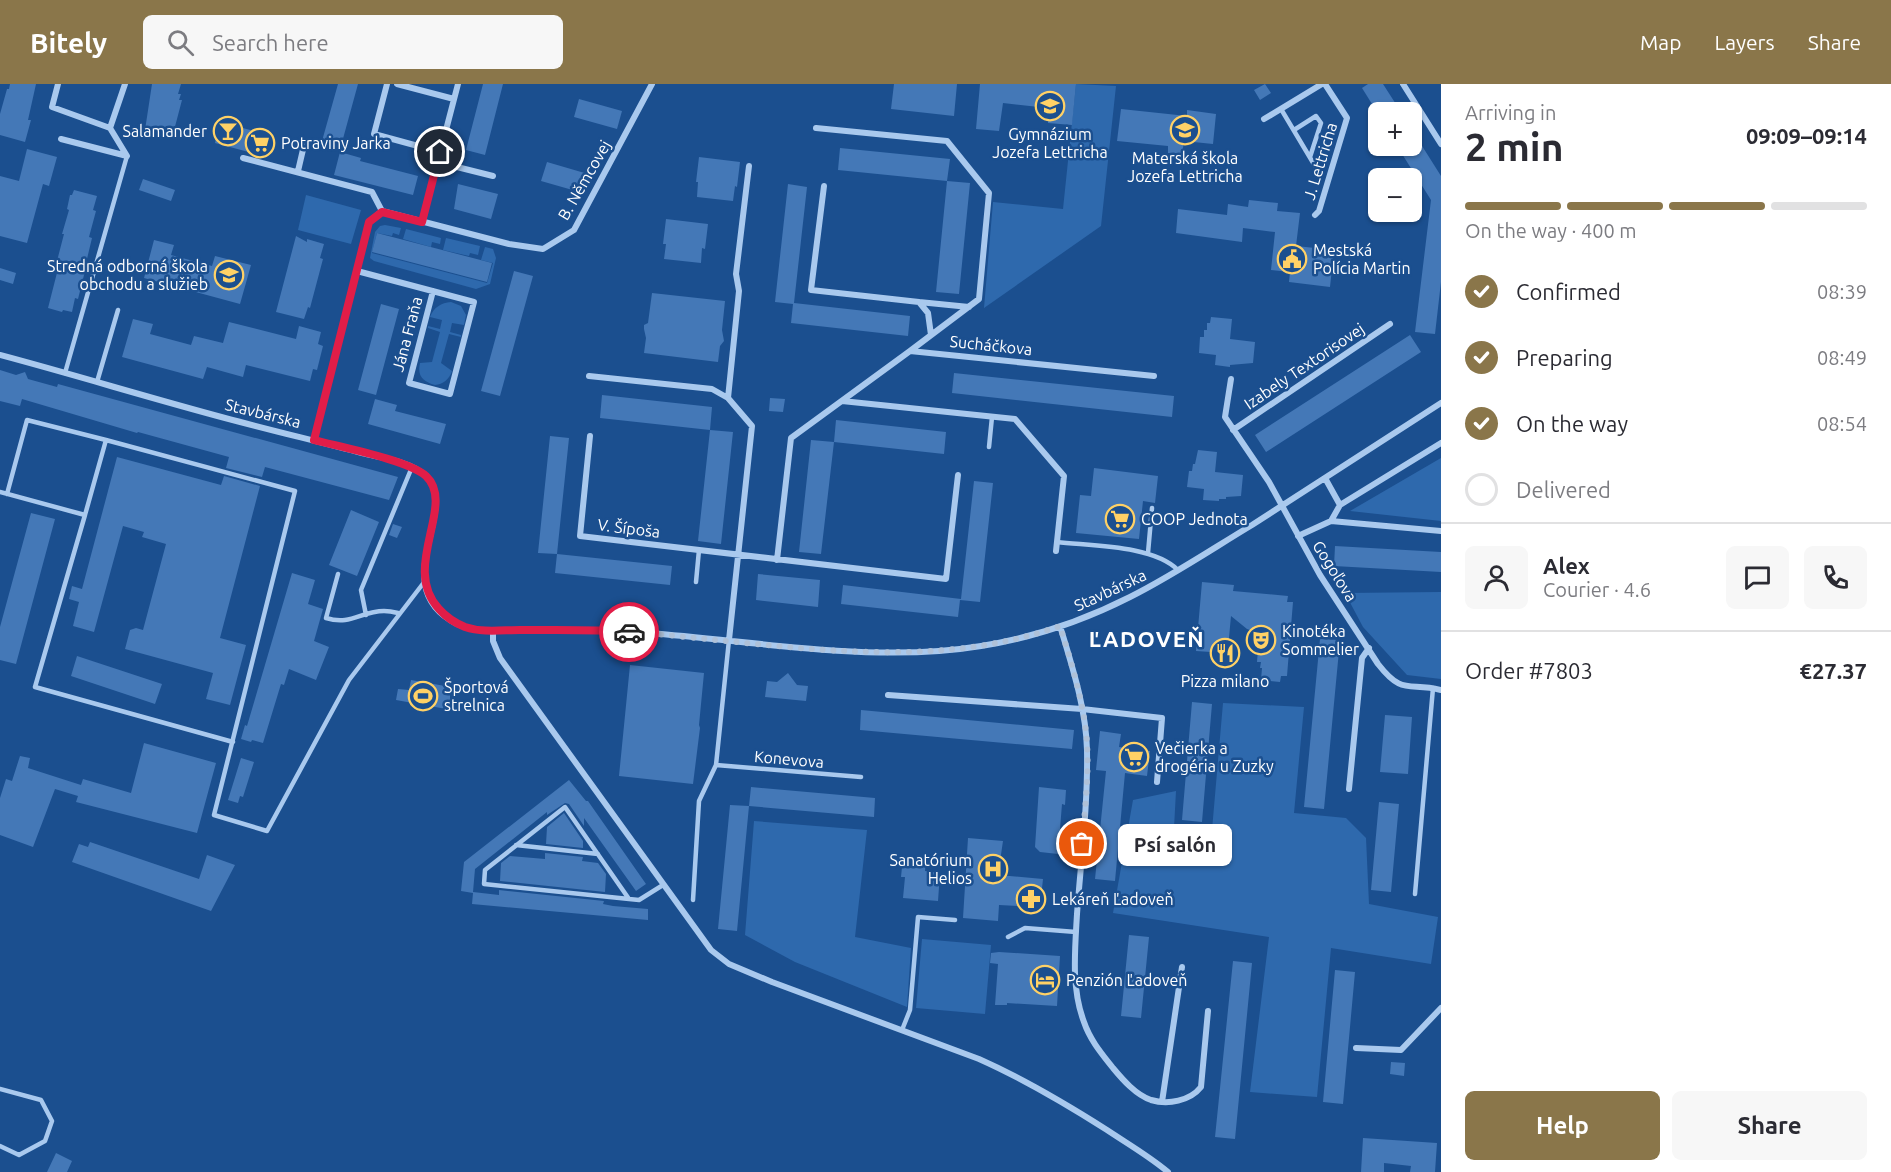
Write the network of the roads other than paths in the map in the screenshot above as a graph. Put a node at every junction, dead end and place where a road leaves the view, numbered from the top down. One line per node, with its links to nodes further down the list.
1 (58, 84): 12 (street)
2 (125, 84): 12 (street)
3 (387, 84): 18 (street)
4 (397, 84): 9 (street)
5 (458, 84): 9 (street)
6 (652, 84): 30 (street, B. Němcovej)
7 (1324, 84): 10 (street, J. Lettricha); 29 (street, J. Lettricha)
8 (1403, 84): 17 (street)
9 (454, 99): 18 (street)
10 (1281, 109): 11 (street, J. Lettricha); 14 (lane)
11 (1264, 119)
12 (111, 128): 19 (street)
13 (816, 128): 34 (street)
14 (1294, 130): 20 (lane); 20 (lane)
15 (61, 139): 19 (street)
16 (304, 141): 25 (street)
17 (1441, 144)
18 (440, 152): 22 (street)
19 (127, 156): 40 (lane)
20 (1310, 157): 24 (lane)
21 (243, 158): 25 (street)
22 (437, 162): 26 (street); 30 (street)
23 (748, 166): 45 (street)
24 (1315, 166)
25 (298, 171): 28 (street)
26 (493, 176)
27 (824, 186): 33 (street)
28 (382, 212): 30 (street); 31 (street)
29 (1316, 215)
30 (422, 222)
31 (357, 271): 32 (street, Jána Fraňa); 52 (street)
32 (433, 291): 32 (street, Jána Fraňa)
33 (919, 302): 34 (street); 37 (street)
34 (969, 307): 37 (street)
35 (118, 310): 44 (lane)
36 (1390, 324): 49 (street, Izabely Textorisovej)
37 (931, 335): 38 (street)
38 (910, 351): 42 (street, Sucháčkova); 46 (street)
39 (0, 355): 40 (street, Stavbárska)
40 (65, 373): 44 (street, Stavbárska)
41 (589, 376): 45 (street)
42 (1154, 376)
43 (1231, 379): 49 (street, Izabely Textorisovej)
44 (97, 382): 52 (street, Stavbárska)
45 (728, 398): 71 (street)
46 (842, 401): 48 (street); 72 (street)
47 (1441, 403): 57 (street, Stavbárska)
48 (992, 417): 54 (lane); 67 (street)
49 (1233, 430): 61 (street, Izabely Textorisovej)
50 (590, 436): 68 (street, V. Šípoša)
51 (106, 440): 59 (lane); 63 (lane); 87 (lane)
52 (314, 440): 55 (street, Stavbárska)
53 (1441, 443): 60 (street)
54 (989, 447)
55 (412, 467): 75 (street, Stavbárska); 78 (lane)
56 (958, 475): 72 (street)
57 (1325, 478): 60 (street); 61 (street, Stavbárska)
58 (0, 492): 59 (lane)
59 (7, 494): 63 (lane)
60 (1340, 505): 64 (street)
61 (1282, 506): 66 (street, Gogoľova); 73 (street, Stavbárska)
62 (1152, 508): 70 (lane)
63 (85, 515): 87 (lane)
64 (1331, 521): 65 (street); 66 (street)
65 (1441, 531)
66 (1298, 536): 82 (street, Gogoľova)
67 (1057, 542): 69 (street); 70 (lane)
68 (699, 550): 71 (street, V. Šípoša); 76 (lane)
69 (1056, 551)
70 (1148, 553): 73 (lane)
71 (739, 554): 72 (street); 81 (street)
72 (777, 560)
73 (1178, 570): 79 (street, Stavbárska)
74 (338, 574): 78 (lane)
75 (424, 581): 77 (lane); 80 (street, Stavbárska)
76 (696, 582)
77 (398, 613): 78 (lane); 87 (lane)
78 (366, 615)
79 (1060, 626): 81 (street, Stavbárska); 86 (street)
80 (493, 631): 81 (street, Stavbárska); 94 (street)
81 (729, 640): 88 (lane)
82 (1369, 648): 83 (street, Gogoľova); 91 (street)
83 (1433, 688): 84 (street, Gogoľova); 95 (lane)
84 (1441, 690)
85 (888, 695): 86 (street)
86 (1082, 709): 90 (street); 99 (street)
87 (233, 742)
88 (716, 765): 89 (lane, Konevova); 97 (lane)
89 (861, 777)
90 (1157, 782)
91 (1349, 789)
92 (516, 845): 93 (lane); 93 (lane); 96 (lane)
93 (598, 854): 96 (lane)
94 (663, 885): 96 (lane); 104 (street)
95 (1415, 894)
96 (629, 899)
97 (693, 900)
98 (955, 920): 104 (lane)
99 (1076, 932): 100 (lane); 107 (street)
100 (1008, 937)
101 (1182, 967): 107 (street)
102 (1441, 1008): 105 (street)
103 (1208, 1011): 107 (street)
104 (902, 1030): 109 (street)
105 (1356, 1048)
106 (0, 1089): 108 (lane)
107 (1162, 1102)
108 (0, 1146)
109 (1168, 1172)

